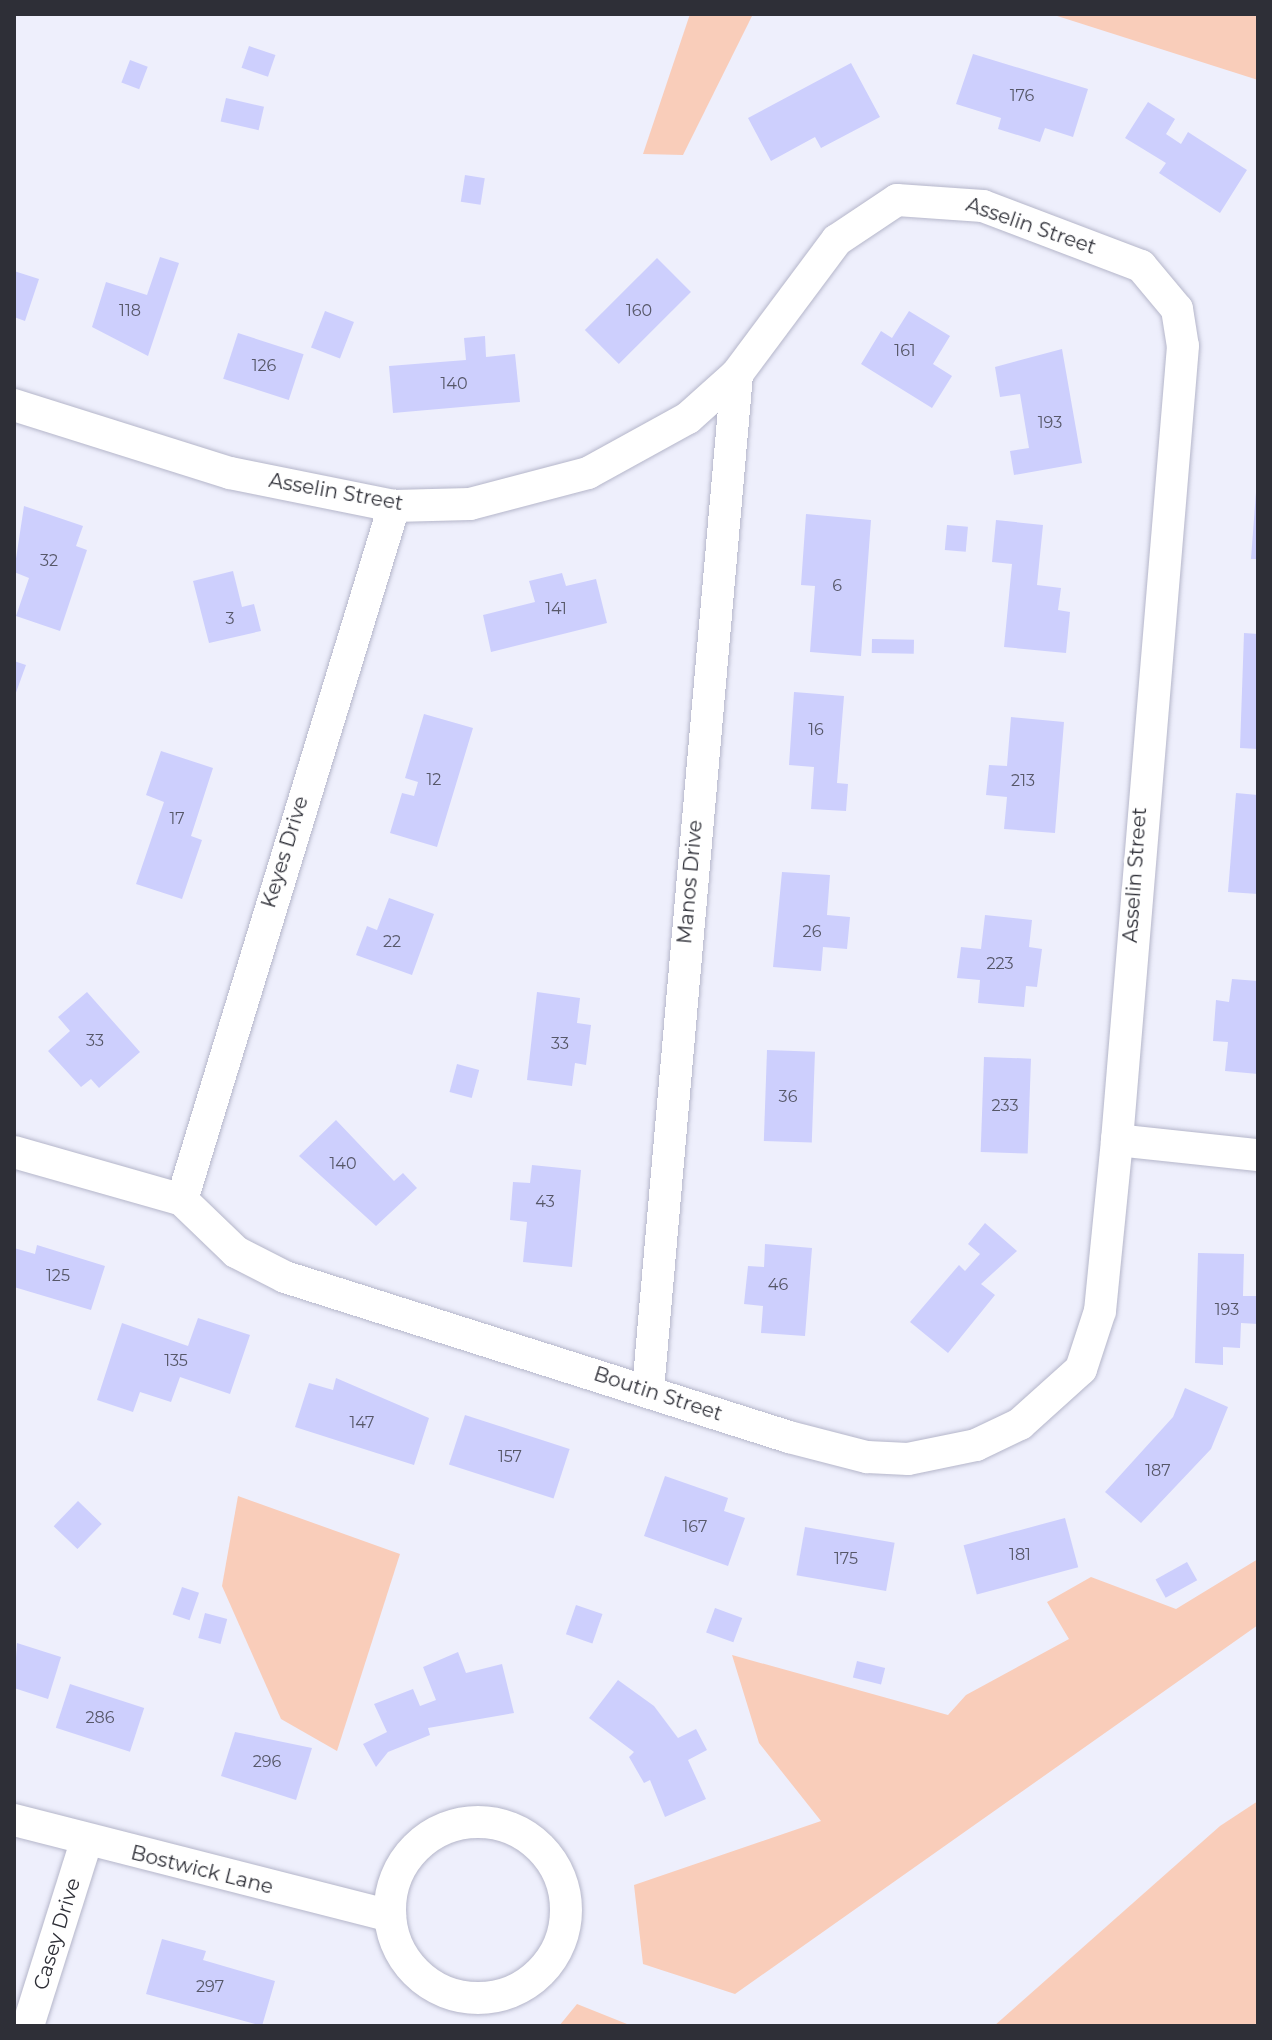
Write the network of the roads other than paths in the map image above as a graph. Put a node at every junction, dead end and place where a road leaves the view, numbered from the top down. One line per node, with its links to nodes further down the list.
1 (737, 374): 3 (street, Asselin Street); 4 (street, Asselin Street); 8 (street, Manos Drive)
2 (14, 405): 3 (street, Asselin Street)
3 (394, 506): 7 (street, Keyes Drive)
4 (1117, 1140): 6 (street); 8 (street, Boutin Street)
5 (14, 1152): 7 (street, Boutin Street)
6 (1258, 1155)
7 (182, 1200): 8 (street, Boutin Street)
8 (648, 1390)
9 (14, 1820): 10 (street, Bostwick Lane)
10 (86, 1842): 11 (street, Bostwick Lane); 12 (street, Casey Drive)
11 (390, 1916): 11 (street)
12 (28, 2026)

